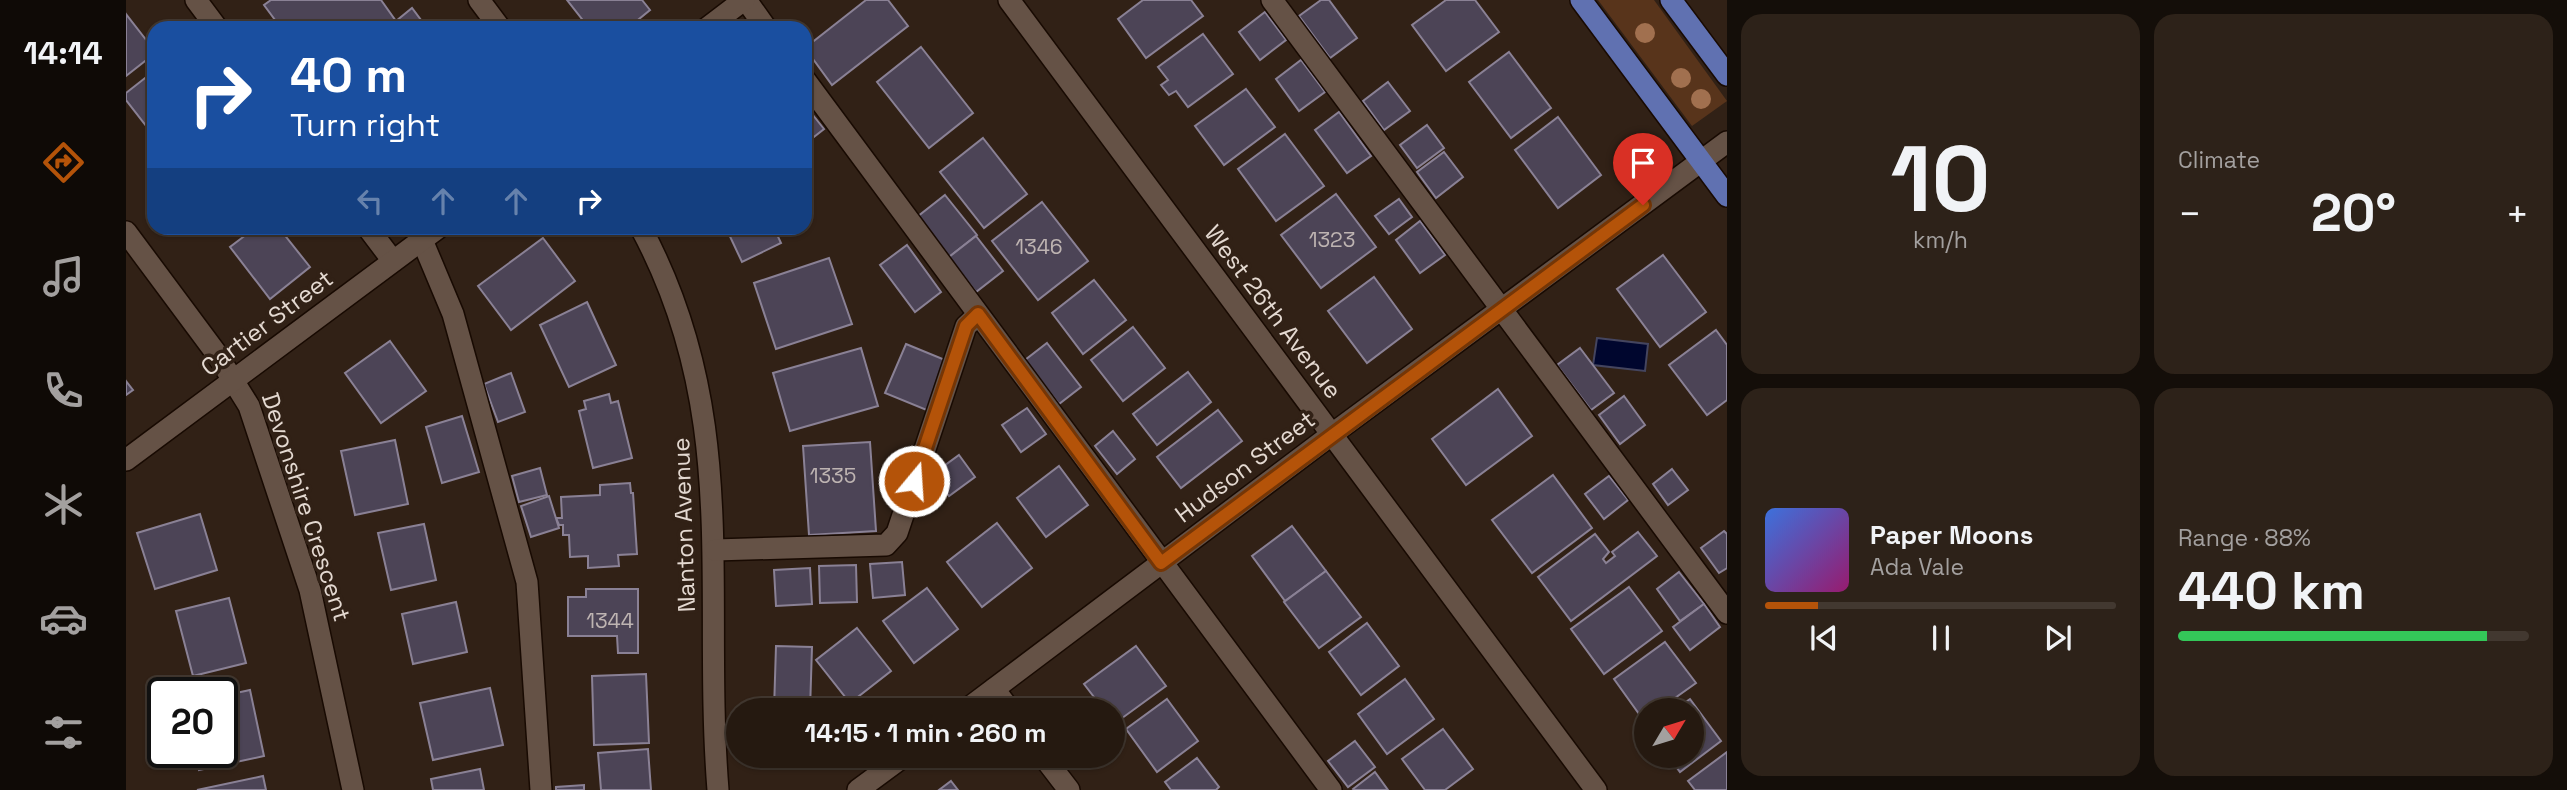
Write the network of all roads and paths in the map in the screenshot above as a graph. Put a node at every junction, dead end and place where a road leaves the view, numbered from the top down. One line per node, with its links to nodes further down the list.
1 (196, 0): 8 (street)
2 (479, 0): 9 (street)
3 (745, 0): 10 (street); 11 (street)
4 (1009, 0): 26 (street, West 26th Avenue)
5 (1272, 0): 23 (street)
6 (1581, 0): 15 (main road)
7 (1671, 0): 12 (main road)
8 (212, 21)
9 (495, 21)
10 (716, 21)
11 (761, 21)
12 (1727, 75)
13 (812, 89): 24 (street)
14 (1727, 142): 15 (street, Hudson Street)
15 (1702, 162): 16 (main road); 23 (street, Hudson Street)
16 (1727, 196)
17 (126, 232): 25 (street, Devonshire Crescent)
18 (373, 235): 22 (street)
19 (429, 235): 22 (street, Cartier Street)
20 (430, 235): 37 (street)
21 (644, 235): 28 (street, Nanton Avenue)
22 (393, 261): 25 (street, Cartier Street)
23 (1503, 311): 26 (street, Hudson Street); 30 (street)
24 (978, 314): 28 (street); 29 (street)
25 (233, 380): 27 (street, Cartier Street); 36 (street, Devonshire Crescent)
26 (1331, 435): 29 (street, Hudson Street); 42 (street, West 26th Avenue)
27 (126, 460)
28 (715, 550): 38 (street, Nanton Avenue)
29 (1161, 563): 31 (street, Hudson Street); 41 (street)
30 (1727, 613)
31 (994, 690): 32 (street, Hudson Street); 33 (street)
32 (983, 698)
33 (1000, 698)
34 (888, 768): 39 (street)
35 (1053, 768): 40 (street)
36 (353, 790)
37 (541, 790)
38 (718, 790)
39 (858, 790)
40 (1069, 790)
41 (1331, 790)
42 (1596, 790)

